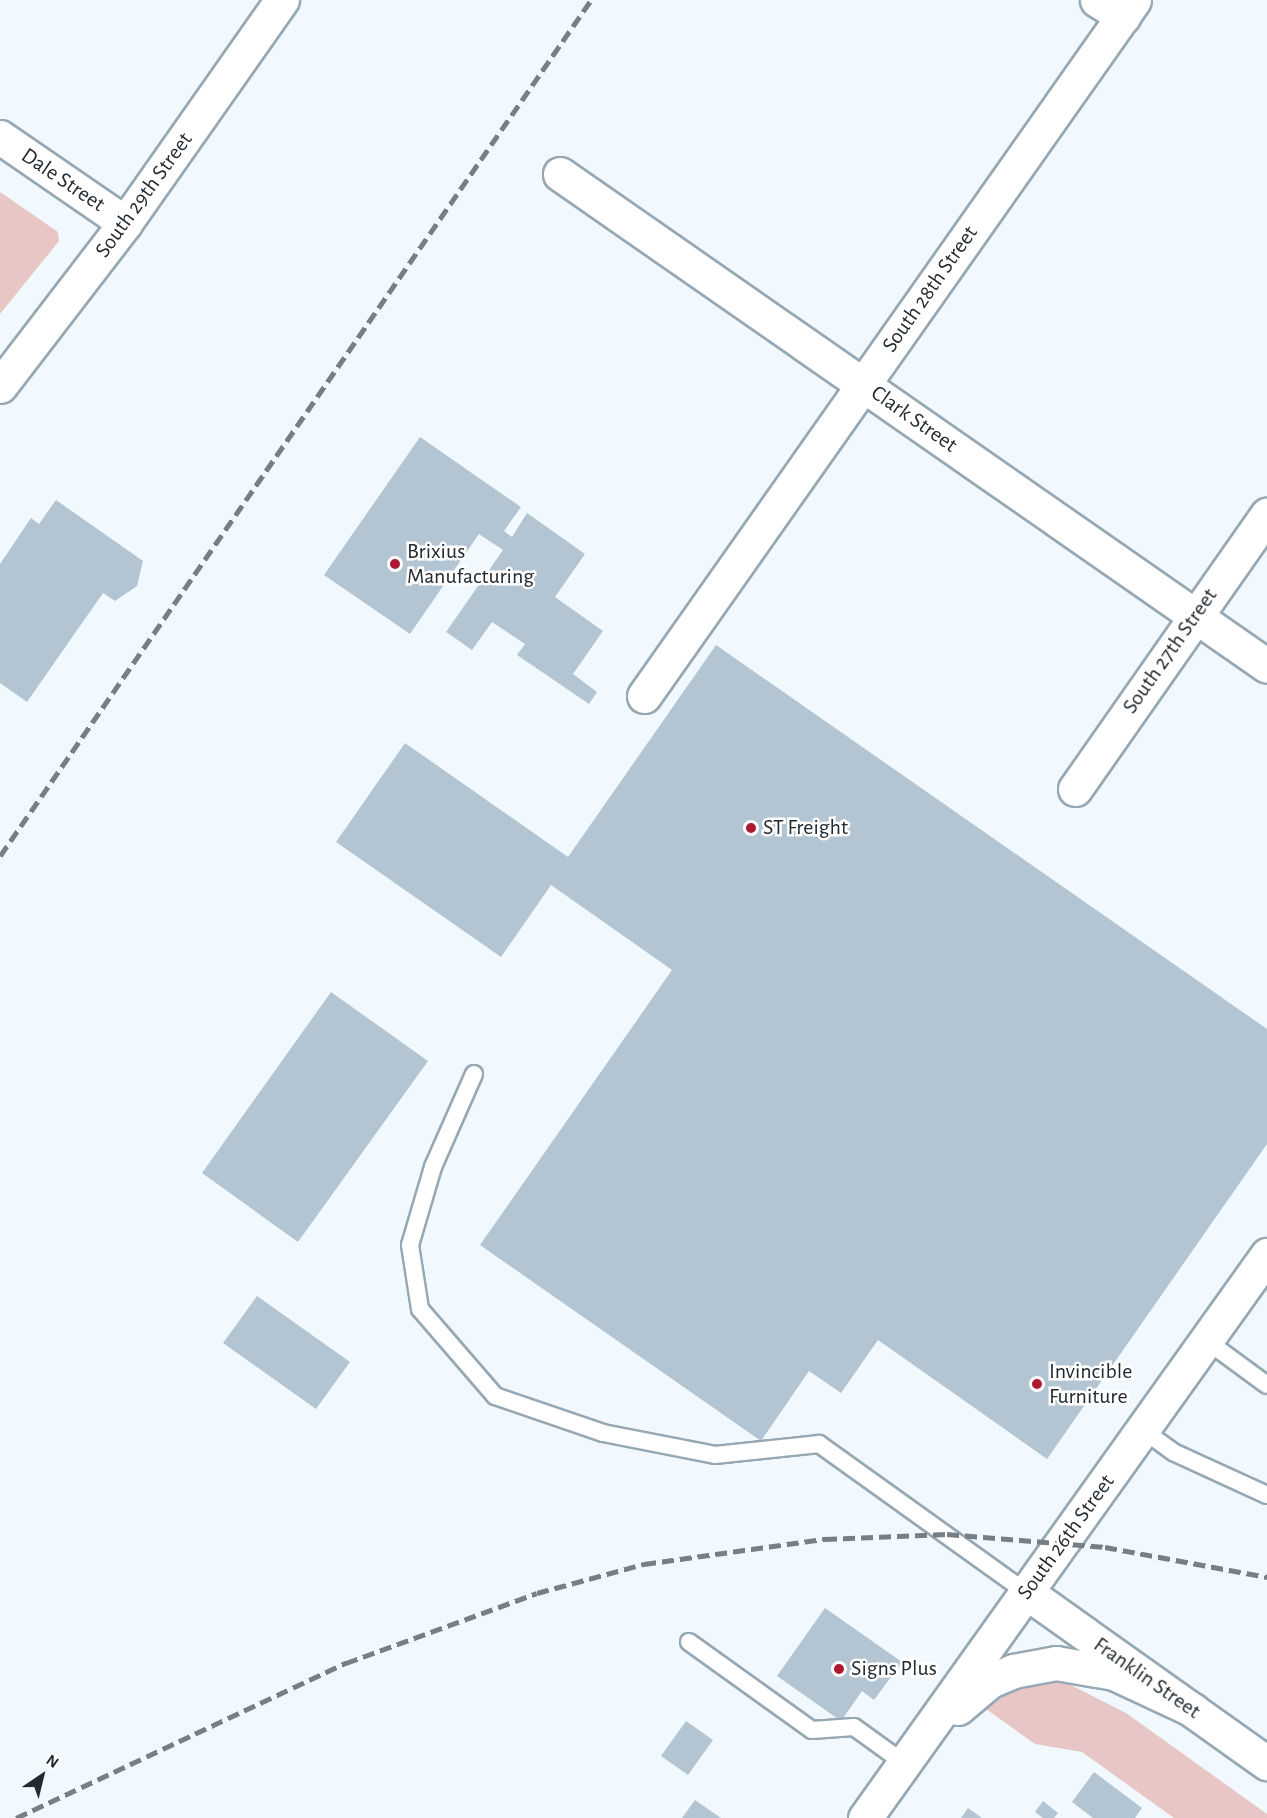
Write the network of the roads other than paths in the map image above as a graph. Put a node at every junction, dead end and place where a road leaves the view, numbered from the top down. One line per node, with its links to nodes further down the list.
1 (282, 0): 5 (street, South 29th Street)
2 (1118, 5): 6 (street, South 28th Street)
3 (0, 137): 5 (street, Dale Street)
4 (560, 174): 6 (street, Clark Street)
5 (125, 223): 7 (street, South 29th Street)
6 (863, 384): 9 (street, Clark Street); 11 (street, South 28th Street)
7 (0, 386)
8 (1267, 515): 9 (street, South 27th Street)
9 (1195, 616): 10 (street, Clark Street); 12 (street, South 27th Street)
10 (1267, 666)
11 (644, 696)
12 (1075, 789)
13 (474, 1074): 19 (lane)
14 (1267, 1255): 15 (street, South 26th Street)
15 (1207, 1341): 16 (lane); 17 (street, South 26th Street)
16 (1267, 1385)
17 (1143, 1430): 18 (lane); 19 (street, South 26th Street)
18 (1267, 1495)
19 (1026, 1592): 21 (street, Franklin Street); 22 (street, South 26th Street)
20 (689, 1642): 22 (lane)
21 (1193, 1710): 22 (street); 23 (street, Franklin Street)
22 (904, 1763): 24 (street, South 26th Street)
23 (1267, 1763)
24 (865, 1818)

